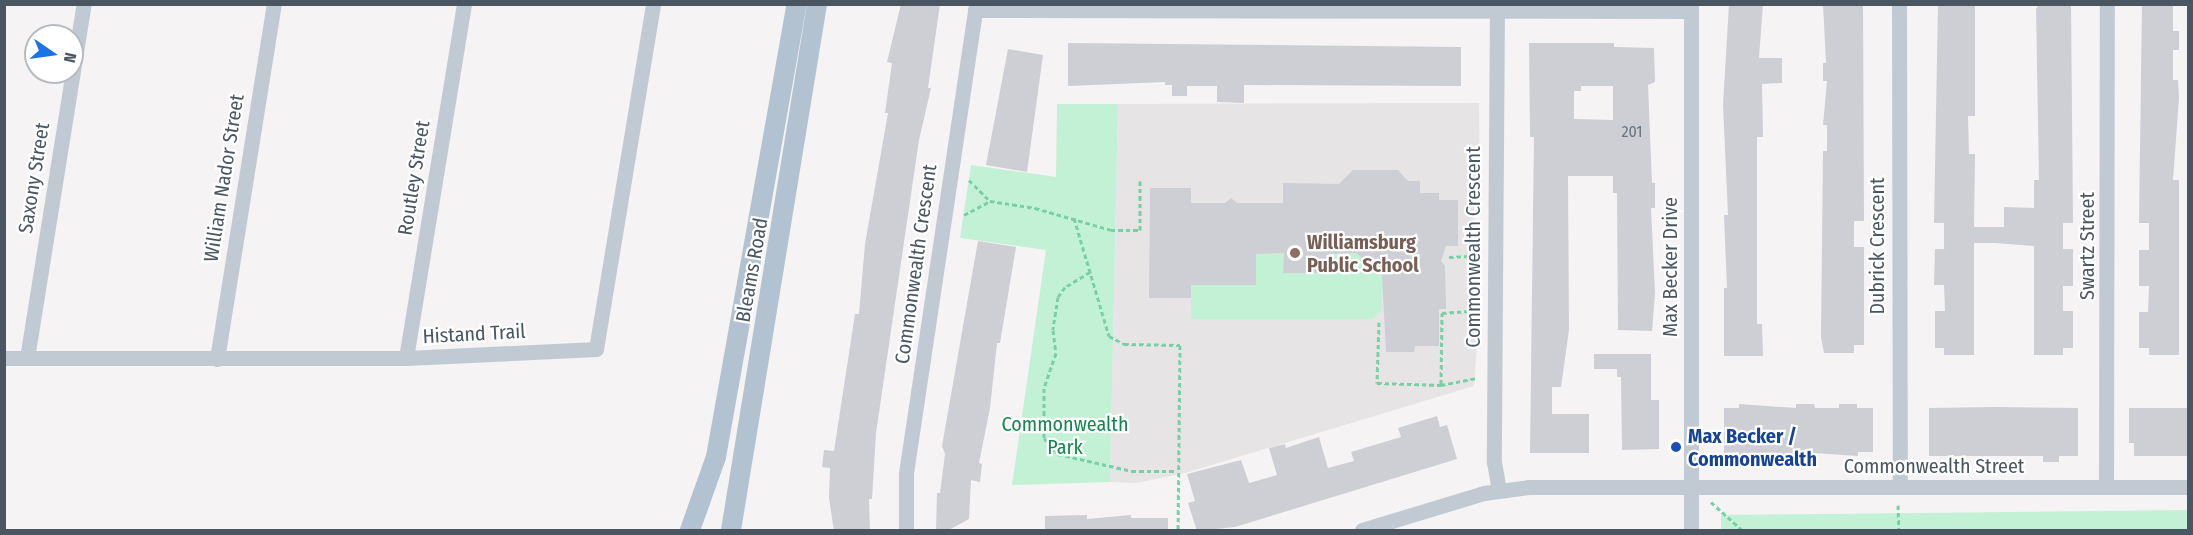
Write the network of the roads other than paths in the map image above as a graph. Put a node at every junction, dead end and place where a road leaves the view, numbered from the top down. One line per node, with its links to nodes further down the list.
1 (84, 4): 13 (street, Saxony Street)
2 (274, 4): 15 (street, William Nador Street)
3 (464, 4): 14 (street, Routley Street)
4 (653, 4): 14 (street, Histand Trail)
5 (796, 4): 21 (main road, Bleams Road)
6 (817, 4): 22 (main road, Bleams Road)
7 (1899, 4): 17 (street, Dubrick Crescent)
8 (2107, 4): 18 (street, Swartz Street)
9 (975, 8): 10 (street); 23 (street, Commonwealth Crescent)
10 (1497, 8): 11 (street); 20 (street, Commonwealth Crescent)
11 (1691, 8): 16 (street, Max Becker Drive)
12 (4, 358): 13 (street, Histand Trail)
13 (27, 358): 15 (street, Histand Trail)
14 (406, 358): 15 (street, Histand Trail)
15 (217, 359)
16 (1690, 487): 17 (street, Commonwealth Street); 20 (street, Commonwealth Street); 25 (street, Max Becker Drive)
17 (1899, 487): 18 (street, Commonwealth Street)
18 (2106, 487): 19 (street, Commonwealth Street)
19 (2188, 487)
20 (1498, 489): 24 (street, Commonwealth Street)
21 (690, 531)
22 (731, 531)
23 (906, 531)
24 (1362, 531)
25 (1691, 531)

